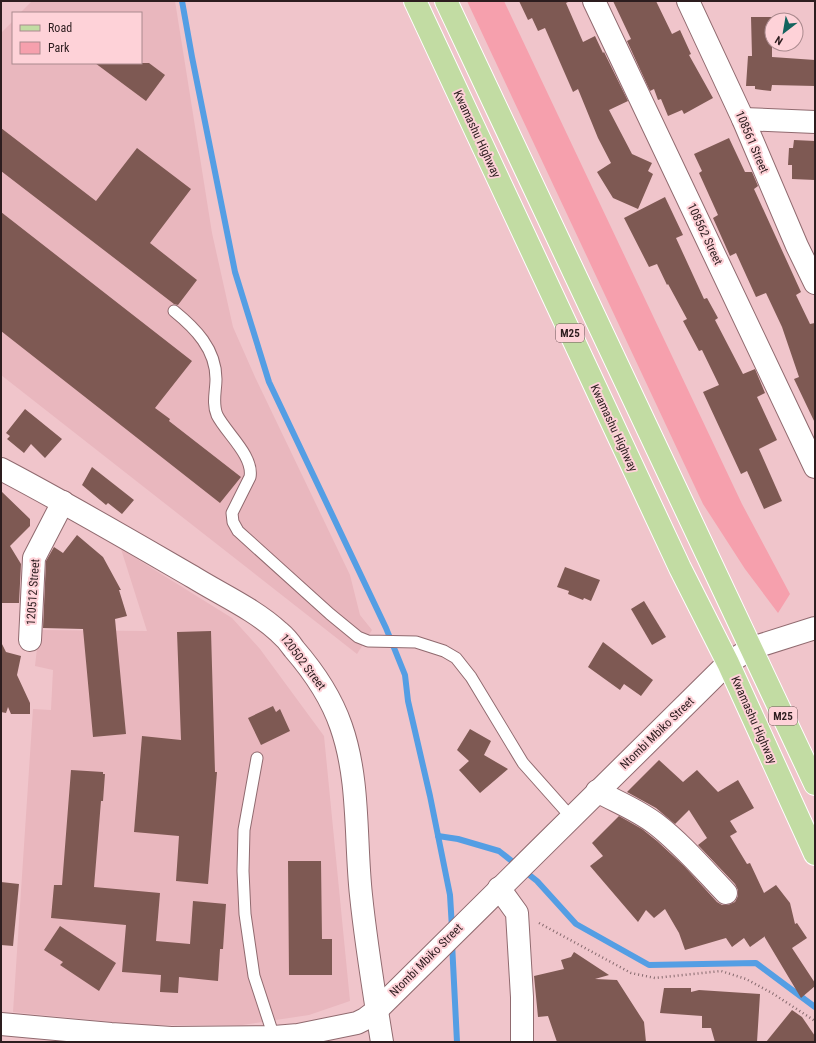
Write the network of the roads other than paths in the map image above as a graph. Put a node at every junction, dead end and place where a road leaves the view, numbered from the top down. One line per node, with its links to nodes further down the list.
1 (415, 1): 16 (main road, Kwamashu Highway / M25)
2 (446, 1): 15 (main road, M25)
3 (594, 1): 10 (street, 108562 Street)
4 (688, 1): 5 (street, 108561 Street)
5 (743, 119): 6 (street); 7 (street, 108561 Street)
6 (815, 122)
7 (806, 246): 8 (street, 108561 Street)
8 (815, 283)
9 (174, 311): 20 (lane)
10 (815, 467)
11 (1, 469): 12 (street, 120502 Street)
12 (63, 502): 14 (street, 120512 Street); 24 (street, 120502 Street)
13 (815, 628): 15 (street, Ntombi Mbiko Street)
14 (30, 640)
15 (752, 648): 16 (street, Ntombi Mbiko Street); 18 (main road, M25)
16 (728, 663): 19 (street, Ntombi Mbiko Street); 21 (main road, Kwamashu Highway / M25)
17 (257, 758): 26 (lane)
18 (815, 784)
19 (597, 791): 20 (street, Ntombi Mbiko Street); 23 (street)
20 (570, 817): 22 (street, Ntombi Mbiko Street)
21 (815, 854)
22 (504, 883): 24 (street, Ntombi Mbiko Street); 28 (street)
23 (726, 893)
24 (377, 1010): 26 (street, Ntombi Mbiko Street); 27 (street, 120502 Street)
25 (1, 1024): 26 (street, Ntombi Mbiko Street)
26 (274, 1037)
27 (382, 1042)
28 (522, 1042)

